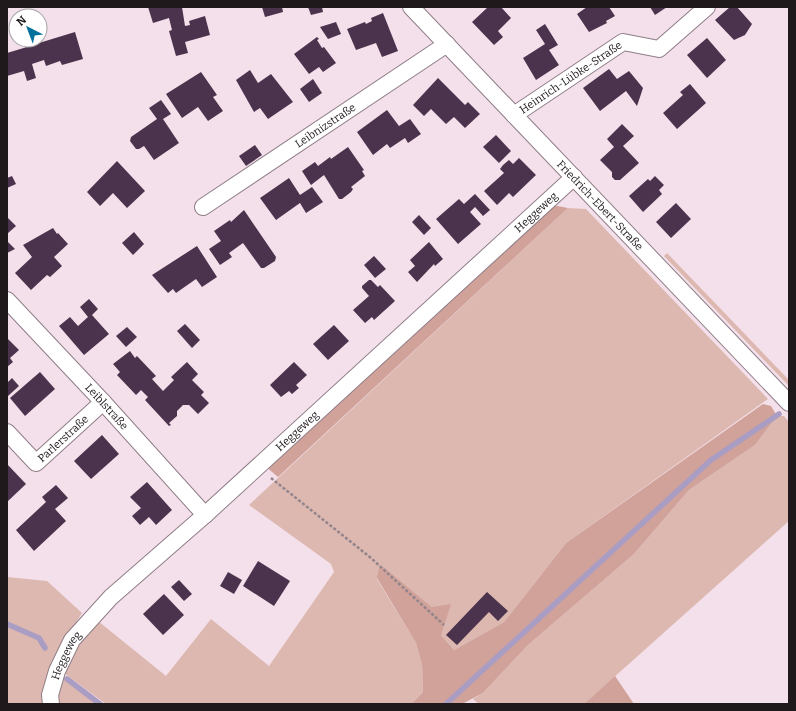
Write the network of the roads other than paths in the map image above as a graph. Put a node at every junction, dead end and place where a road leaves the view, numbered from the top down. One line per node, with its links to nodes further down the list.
1 (412, 7): 3 (street, Friedrich-Ebert-Straße)
2 (707, 7): 4 (street, Heinrich-Lübke-Straße)
3 (447, 44): 4 (street, Friedrich-Ebert-Straße); 6 (street, Leibnizstraße)
4 (514, 115): 5 (street, Friedrich-Ebert-Straße)
5 (574, 177): 9 (street, Friedrich-Ebert-Straße); 11 (street, Heggeweg)
6 (203, 207)
7 (7, 300): 8 (street, Leiblstraße)
8 (103, 402): 10 (street, Parlerstraße); 11 (street, Leiblstraße)
9 (789, 403)
10 (7, 432)
11 (205, 515): 12 (street, Heggeweg)
12 (51, 704)

